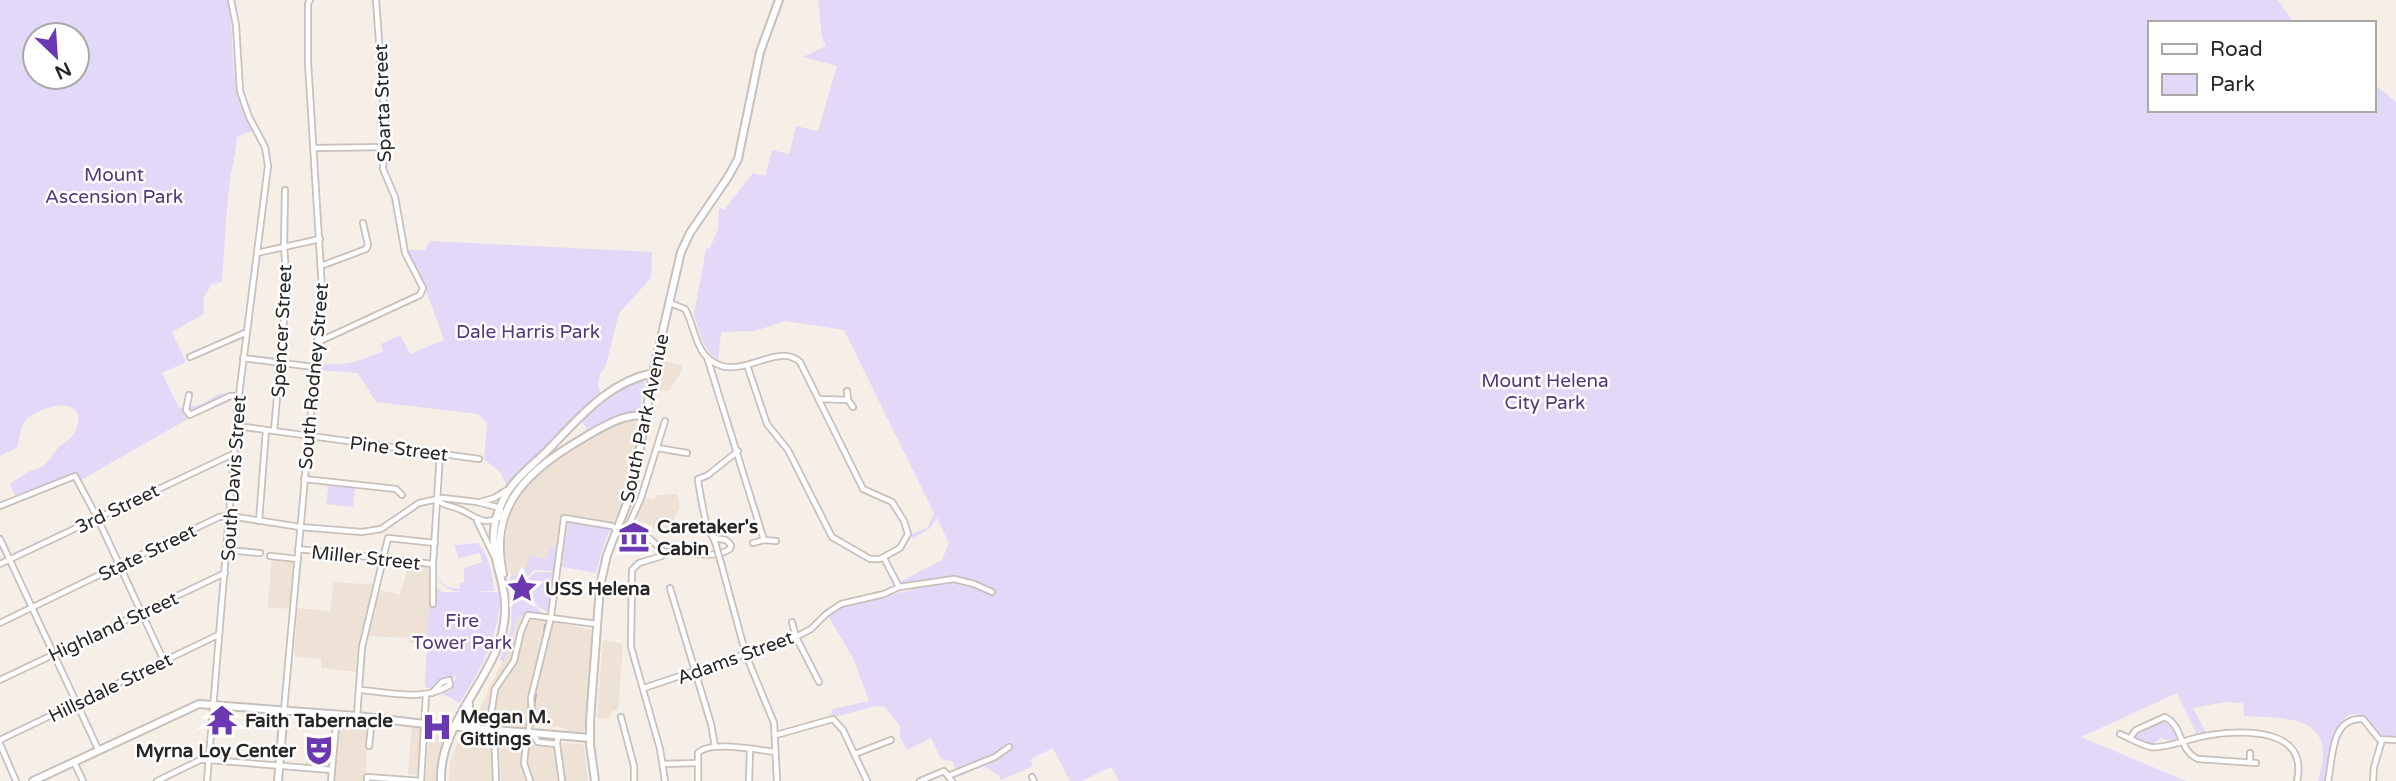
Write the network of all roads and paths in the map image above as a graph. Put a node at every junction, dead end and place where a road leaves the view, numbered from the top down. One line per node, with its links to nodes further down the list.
1 (231, 0): 11 (street, South Davis Street)
2 (310, 0): 6 (street, South Rodney Street)
3 (376, 0): 5 (street, Sparta Street)
4 (779, 0): 13 (street, South Park Avenue)
5 (386, 147): 6 (street); 15 (street, Sparta Street)
6 (315, 148): 9 (street, South Rodney Street)
7 (285, 190): 10 (street, Spencer Street)
8 (363, 223): 12 (street)
9 (320, 239): 10 (street); 12 (street, South Rodney Street)
10 (284, 247): 11 (street); 19 (street, Spencer Street)
11 (257, 253): 14 (street, South Davis Street)
12 (321, 266): 15 (street, South Rodney Street)
13 (670, 303): 17 (street); 23 (street, South Park Avenue)
14 (248, 331): 16 (street); 18 (street, South Davis Street)
15 (317, 342): 22 (street, South Rodney Street)
16 (190, 357)
17 (707, 357): 21 (street); 24 (street)
18 (243, 358): 19 (street); 27 (street, South Davis Street)
19 (280, 363): 22 (street); 35 (street, Spencer Street)
20 (747, 365): 21 (street); 28 (street); 71 (street)
21 (721, 366): 24 (street)
22 (314, 367): 36 (street, South Rodney Street)
23 (653, 373): 31 (street, South Park Avenue); 44 (street)
24 (717, 385): 38 (street)
25 (847, 391): 29 (street)
26 (189, 395): 27 (street)
27 (239, 396): 33 (street, South Davis Street)
28 (819, 399): 29 (street); 71 (street)
29 (848, 400): 30 (street)
30 (853, 407)
31 (646, 416): 49 (street); 56 (street, South Park Avenue)
32 (664, 421): 37 (street)
33 (237, 426): 34 (street, Pine Street); 39 (street, South Davis Street)
34 (265, 430): 35 (street, Pine Street); 54 (street)
35 (274, 431): 36 (street, Pine Street)
36 (308, 437): 40 (street, Pine Street); 43 (street, South Rodney Street)
37 (657, 448): 41 (street); 57 (street)
38 (738, 451): 59 (street); 60 (street)
39 (235, 453): 50 (street, South Davis Street); 51 (street, 3rd Street)
40 (440, 453): 42 (street, Pine Street); 46 (street)
41 (687, 453)
42 (479, 458)
43 (304, 479): 45 (street); 55 (street, South Rodney Street)
44 (510, 487): 47 (street); 49 (street)
45 (402, 495)
46 (438, 500): 47 (street); 52 (street); 55 (street, State Street); 62 (street)
47 (477, 502): 49 (street)
48 (0, 506): 51 (street)
49 (504, 514): 53 (street); 80 (street)
50 (230, 516): 54 (street, State Street); 64 (street, South Davis Street); 76 (street, State Street)
51 (97, 517): 72 (street, 3rd Street); 76 (street)
52 (477, 520): 53 (street); 68 (street)
53 (496, 520): 68 (street)
54 (259, 521): 55 (street, State Street)
55 (300, 527): 65 (street, South Rodney Street)
56 (616, 530): 57 (street); 87 (street, South Park Avenue); 112 (street)
57 (629, 530): 66 (street)
58 (0, 539): 72 (street)
59 (714, 540): 66 (street); 91 (street, bridge)
60 (764, 540): 61 (street); 63 (street)
61 (776, 541)
62 (435, 543): 70 (street); 75 (street)
63 (753, 543)
64 (227, 550): 67 (street); 77 (street, South Davis Street)
65 (299, 550): 70 (street, Miller Street); 73 (street, South Rodney Street)
66 (664, 552): 96 (street)
67 (260, 553)
68 (493, 555): 80 (street)
69 (270, 556): 73 (street, Miller Street)
70 (385, 558): 75 (street, Miller Street); 97 (street)
71 (884, 558): 79 (street)
72 (9, 559): 74 (street, 3rd Street); 83 (street)
73 (298, 559): 103 (street, South Rodney Street)
74 (0, 564)
75 (433, 564): 82 (street)
76 (120, 566): 83 (street, State Street); 84 (street)
77 (225, 573): 84 (street, Highland Street); 88 (street, South Davis Street)
78 (670, 587): 93 (street)
79 (899, 587): 81 (street, Adams Street); 89 (street, Adams Street)
80 (503, 589): 100 (street)
81 (992, 592)
82 (433, 604)
83 (32, 608): 86 (street, State Street); 90 (street)
84 (142, 613): 90 (street, Highland Street); 92 (street)
85 (792, 622): 89 (street)
86 (0, 623)
87 (597, 624): 111 (street); 116 (street, South Park Avenue)
88 (219, 634): 92 (street, Hillsdale Street); 102 (street, South Davis Street)
89 (796, 636): 91 (street, Adams Street); 95 (street)
90 (54, 654): 94 (street, Highland Street); 101 (street)
91 (746, 655): 93 (street, Adams Street); 115 (street)
92 (164, 661): 101 (street, Hillsdale Street)
93 (695, 672): 96 (street, Adams Street); 125 (street)
94 (0, 680)
95 (819, 682)
96 (644, 688): 135 (street)
97 (360, 690): 99 (street); 105 (street)
98 (432, 693): 99 (street)
99 (426, 695): 108 (street)
100 (469, 703): 109 (street); 110 (street)
101 (76, 704): 122 (street, Hillsdale Street); 127 (street)
102 (213, 704): 103 (street); 127 (street); 132 (street, South Davis Street)
103 (285, 710): 104 (street); 136 (street)
104 (337, 714): 105 (street); 137 (street)
105 (357, 716): 106 (street)
106 (372, 717): 108 (street); 124 (street)
107 (621, 717): 153 (street)
108 (425, 724): 109 (street); 147 (street)
109 (456, 726): 110 (street); 148 (street)
110 (477, 727): 111 (street)
111 (492, 728): 112 (street); 149 (street)
112 (530, 733): 114 (street); 123 (street); 150 (street)
113 (2120, 734): 117 (street)
114 (558, 735): 116 (street); 123 (street)
115 (776, 735): 129 (street); 131 (street)
116 (590, 738): 152 (street, South Park Avenue)
117 (2130, 738): 121 (street); 121 (street)
118 (891, 740): 131 (street)
119 (2382, 740): 120 (street); 161 (street); 162 (street)
120 (2396, 740)
121 (2183, 741): 130 (street); 160 (street)
122 (0, 742): 140 (street)
123 (557, 744): 151 (street)
124 (369, 746)
125 (715, 746): 128 (street); 134 (street)
126 (1009, 747): 138 (street)
127 (98, 749): 133 (street)
128 (750, 749): 129 (street); 156 (street)
129 (775, 752): 157 (street)
130 (2250, 753)
131 (855, 754): 158 (street)
132 (209, 760): 136 (street); 143 (street); 144 (street, South Davis Street)
133 (74, 761): 141 (street); 142 (street)
134 (697, 763): 135 (street); 155 (street)
135 (663, 764): 154 (street)
136 (279, 766): 137 (street); 145 (street)
137 (332, 770): 146 (street)
138 (949, 776): 159 (street)
139 (367, 779): 147 (street)
140 (16, 781)
141 (33, 781)
142 (83, 781)
143 (157, 781)
144 (207, 781)
145 (278, 781)
146 (331, 781)
147 (421, 781)
148 (441, 781)
149 (496, 781)
150 (530, 781)
151 (562, 781)
152 (595, 781)
153 (634, 781)
154 (665, 781)
155 (698, 781)
156 (749, 781)
157 (777, 781)
158 (867, 781)
159 (920, 781)
160 (2297, 781)
161 (2328, 781)
162 (2373, 781)

